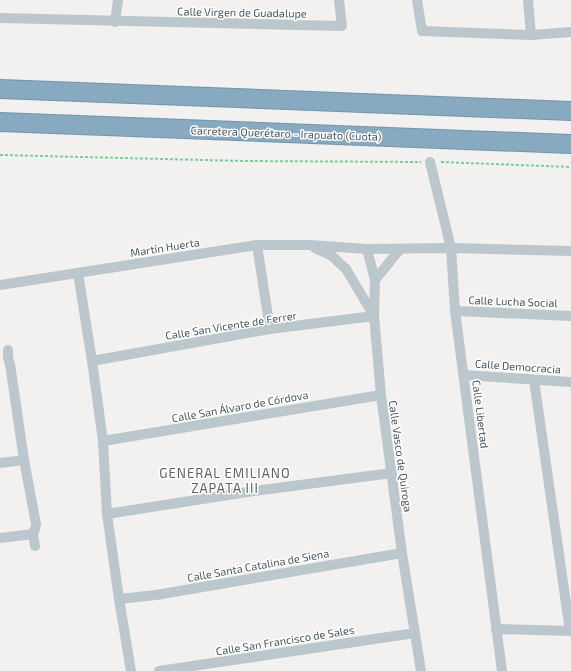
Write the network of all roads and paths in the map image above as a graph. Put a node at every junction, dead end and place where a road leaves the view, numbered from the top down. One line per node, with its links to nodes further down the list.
1 (118, 0): 6 (street)
2 (339, 0): 6 (street, Calle Virgen de Guadalupe)
3 (417, 0): 8 (street)
4 (528, 0): 8 (street)
5 (0, 18): 6 (street)
6 (115, 22)
7 (571, 32): 8 (street)
8 (531, 35)
9 (0, 89): 10 (highway)
10 (571, 111)
11 (0, 122): 12 (highway, Carretera Querétaro - Irapuato (Cuota))
12 (571, 144)
13 (0, 155): 14 (path)
14 (430, 162): 15 (path); 18 (street, Calle Libertad)
15 (571, 167)
16 (257, 244): 17 (street, Martín Huerta); 23 (street, Martín Huerta); 29 (street)
17 (310, 246): 19 (street); 22 (street, Martín Huerta)
18 (452, 248): 20 (street); 21 (street); 26 (street, Calle Libertad)
19 (367, 249): 20 (street); 24 (street)
20 (400, 249): 24 (street)
21 (571, 251)
22 (332, 256): 27 (street, Calle Vasco de Quiroga)
23 (78, 273): 25 (street, Martín Huerta); 31 (street)
24 (375, 280): 27 (street)
25 (0, 285)
26 (455, 311): 28 (street, Calle Lucha Social); 32 (street, Calle Libertad)
27 (374, 316): 29 (street, Calle San Vicente de Ferrer); 35 (street, Calle Vasco de Quiroga)
28 (571, 316)
29 (270, 329): 31 (street, Calle San Vicente de Ferrer)
30 (5, 355): 37 (street)
31 (92, 361): 36 (street)
32 (464, 375): 33 (street, Calle Democracia); 46 (street, Calle Libertad)
33 (534, 380): 34 (street, Calle Democracia); 47 (street)
34 (571, 382)
35 (381, 395): 36 (street, Calle San Álvaro de Córdova); 39 (street, Calle Vasco de Quiroga)
36 (103, 441): 40 (street)
37 (24, 460): 38 (street); 41 (street)
38 (0, 463)
39 (392, 473): 40 (street); 44 (street, Calle Vasco de Quiroga)
40 (107, 514): 45 (street)
41 (33, 534): 42 (street); 43 (street)
42 (0, 538)
43 (35, 546)
44 (402, 553): 45 (street, Calle Santa Catalina de Siena); 48 (street, Calle Vasco de Quiroga)
45 (119, 599): 49 (street)
46 (496, 629): 47 (street); 52 (street, Calle Libertad)
47 (571, 631)
48 (415, 633): 50 (street, Calle San Francisco de Sales); 51 (street, Calle Vasco de Quiroga)
49 (131, 671)
50 (159, 671)
51 (421, 671)
52 (502, 671)

